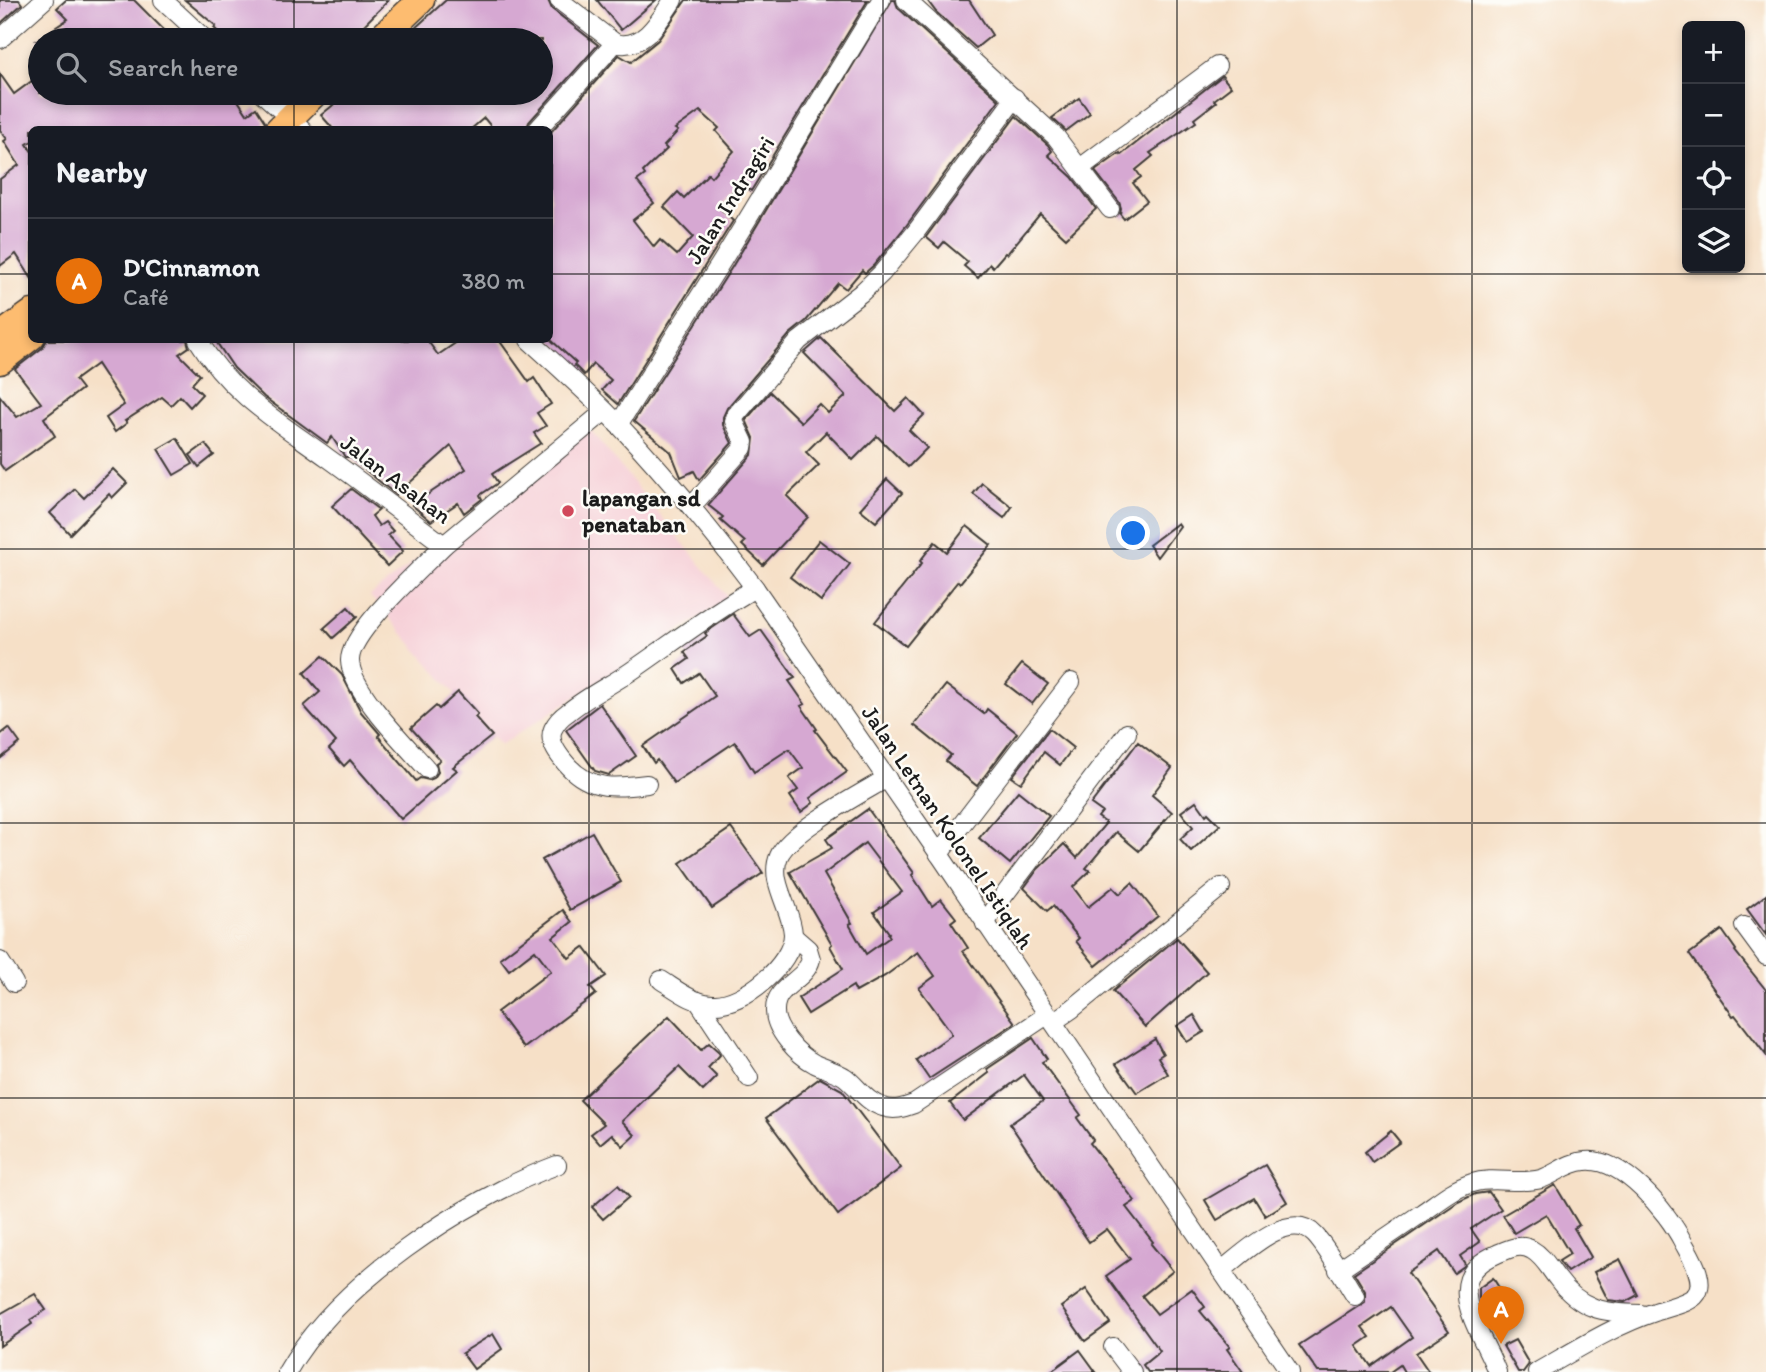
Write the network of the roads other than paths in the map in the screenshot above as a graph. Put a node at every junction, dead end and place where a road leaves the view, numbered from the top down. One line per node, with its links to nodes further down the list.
1 (44, 0): 10 (street)
2 (163, 0): 8 (street)
3 (421, 0): 9 (highway)
4 (559, 0): 11 (street)
5 (673, 0): 11 (street)
6 (881, 0): 30 (street, Jalan Indragiri)
7 (906, 0): 13 (street)
8 (192, 28)
9 (392, 28)
10 (0, 39)
11 (620, 44): 20 (street)
12 (1217, 66): 21 (street)
13 (1015, 98): 21 (street); 31 (street)
14 (273, 105): 17 (street)
15 (308, 105): 18 (highway)
16 (319, 105): 19 (highway)
17 (293, 126)
18 (295, 126)
19 (295, 126)
20 (541, 126)
21 (1080, 168): 22 (street)
22 (1110, 209)
23 (28, 316): 24 (highway)
24 (0, 335)
25 (28, 339): 28 (highway)
26 (200, 343): 32 (street, Jalan Asahan)
27 (532, 343): 29 (street, Jalan Letnan Kolonel Istiqlah)
28 (0, 361)
29 (605, 411): 30 (street, Jalan Letnan Kolonel Istiqlah); 32 (street, Jalan Asahan)
30 (618, 425): 31 (street, Jalan Letnan Kolonel Istiqlah)
31 (691, 508): 33 (street, Jalan Letnan Kolonel Istiqlah)
32 (444, 545): 36 (street)
33 (755, 588): 37 (street, Jalan Letnan Kolonel Istiqlah); 38 (street)
34 (1071, 682): 39 (street)
35 (1127, 733): 41 (street)
36 (427, 769)
37 (887, 778): 39 (street, Jalan Letnan Kolonel Istiqlah); 43 (street)
38 (648, 784)
39 (939, 854): 41 (street, Jalan Letnan Kolonel Istiqlah)
40 (1222, 887): 51 (street)
41 (985, 924): 51 (street, Jalan Letnan Kolonel Istiqlah)
42 (1744, 926): 44 (street)
43 (793, 936): 48 (street); 50 (street)
44 (1766, 956)
45 (0, 961): 47 (street)
46 (661, 980): 49 (street)
47 (14, 984)
48 (754, 988): 49 (street); 50 (street)
49 (698, 1001): 52 (street)
50 (775, 1005): 51 (street)
51 (1050, 1018): 55 (street, Jalan Letnan Kolonel Istiqlah)
52 (749, 1078)
53 (557, 1165): 60 (street)
54 (1338, 1270): 55 (street); 56 (street); 57 (street)
55 (1221, 1272): 59 (street, Jalan Letnan Kolonel Istiqlah)
56 (1354, 1296)
57 (1647, 1314): 62 (street); 63 (street)
58 (1113, 1347): 61 (street)
59 (1286, 1371)
60 (287, 1372)
61 (1132, 1372)
62 (1497, 1372)
63 (1537, 1372)

